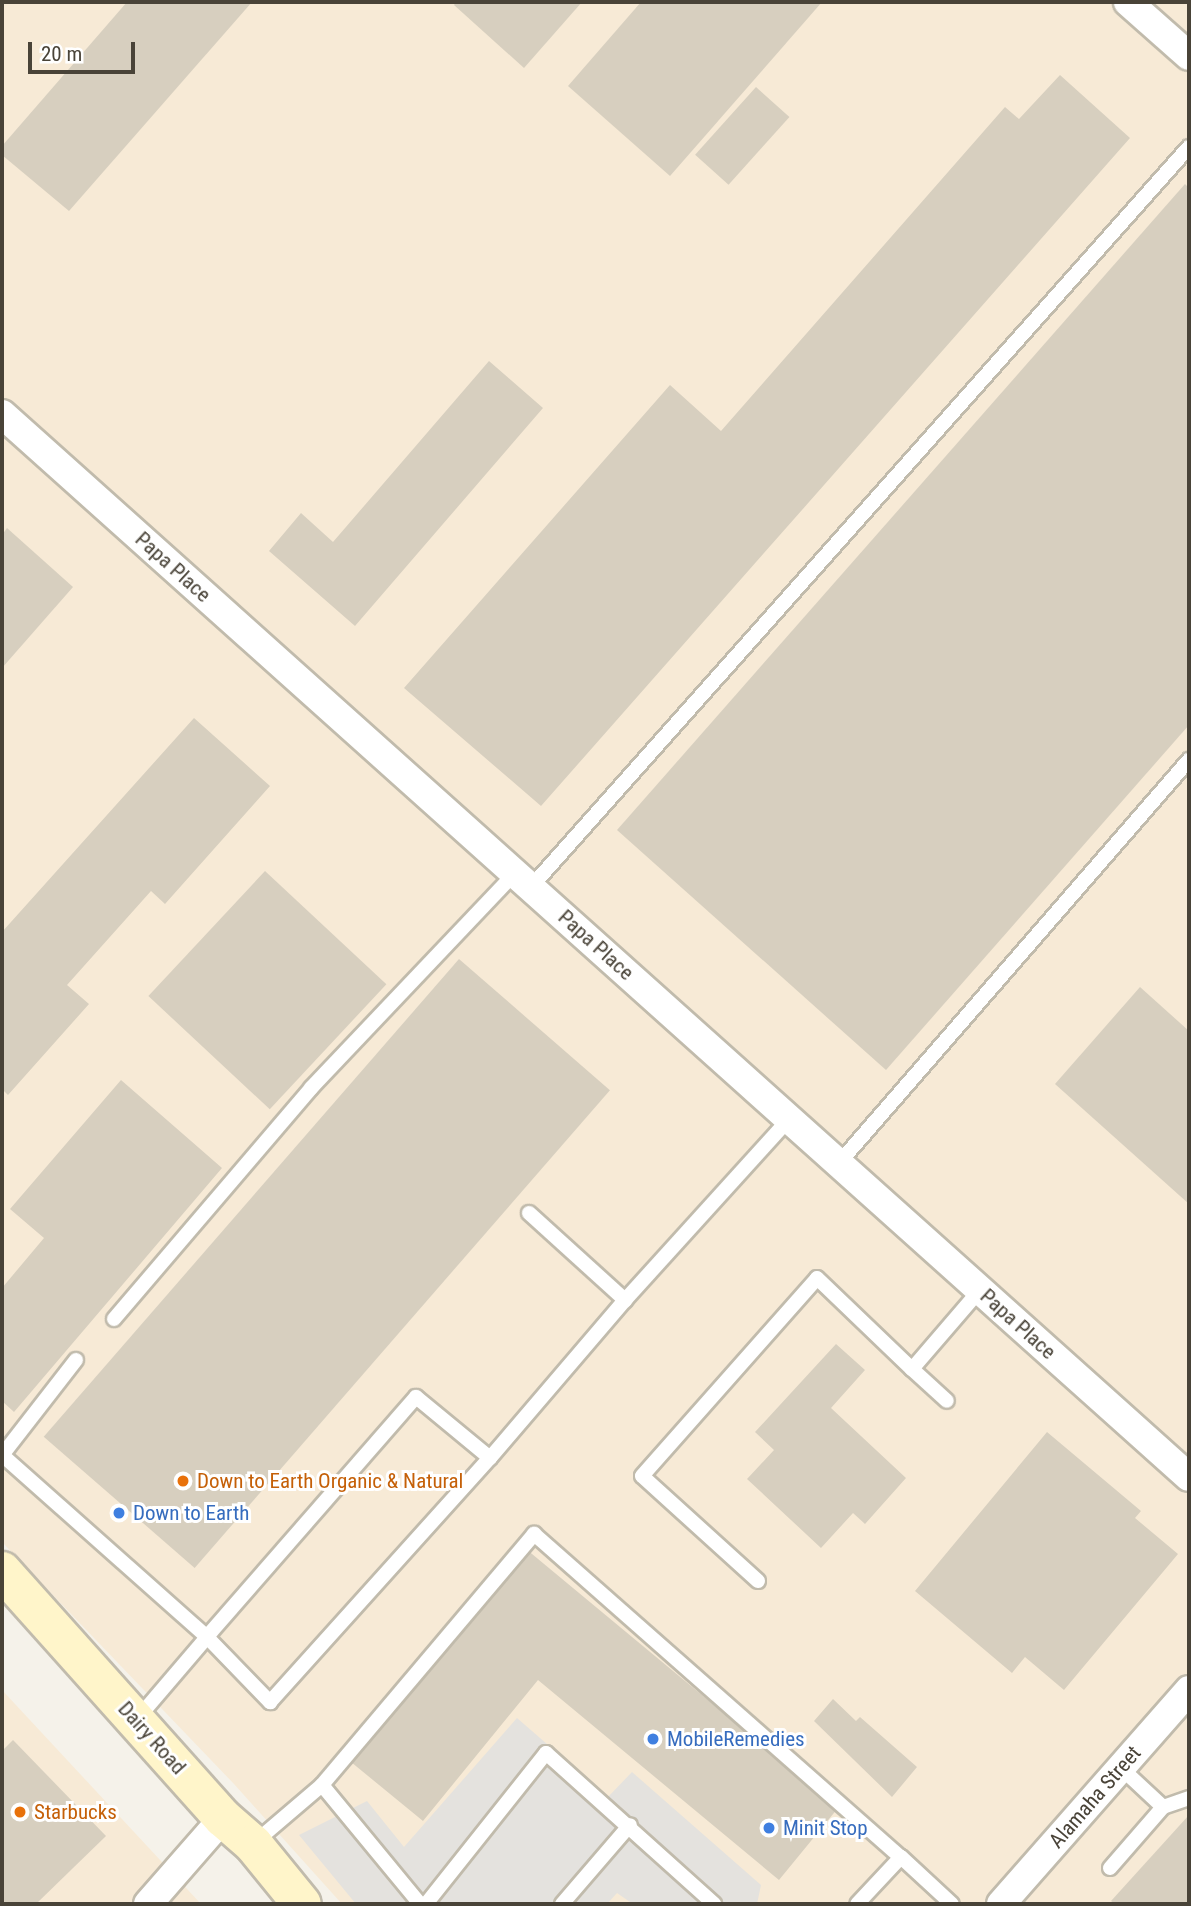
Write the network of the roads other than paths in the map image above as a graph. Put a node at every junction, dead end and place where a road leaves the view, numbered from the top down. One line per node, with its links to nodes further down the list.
1 (1128, 2): 2 (street)
2 (1188, 52)
3 (1189, 147): 6 (lane)
4 (2, 414): 6 (street, Papa Place)
5 (1189, 760): 8 (lane)
6 (523, 880): 7 (street, Papa Place); 12 (lane)
7 (790, 1118): 8 (street, Papa Place); 11 (lane)
8 (839, 1163): 10 (street, Papa Place)
9 (529, 1213): 11 (lane)
10 (980, 1290): 14 (lane); 18 (street, Papa Place)
11 (625, 1300): 17 (lane)
12 (114, 1319)
13 (76, 1360): 16 (lane)
14 (912, 1369): 15 (lane); 20 (lane)
15 (947, 1401)
16 (2, 1455): 21 (lane)
17 (490, 1458): 21 (lane); 21 (lane)
18 (1189, 1477)
19 (2, 1571): 23 (main road, Dairy Road)
20 (758, 1581)
21 (207, 1637): 23 (lane)
22 (1189, 1690): 24 (street, Alamaha Street)
23 (136, 1720): 28 (main road, Dairy Road)
24 (1121, 1768): 27 (lane); 41 (street, Alamaha Street)
25 (322, 1785): 30 (lane); 31 (lane); 35 (lane)
26 (1189, 1798): 27 (lane)
27 (1163, 1807): 32 (lane)
28 (223, 1818): 30 (main road, Dairy Road); 33 (street)
29 (630, 1825): 36 (lane); 37 (lane); 38 (lane)
30 (253, 1844): 34 (main road, Dairy Road)
31 (901, 1857): 39 (lane); 40 (lane)
32 (1110, 1868)
33 (148, 1904)
34 (302, 1904)
35 (419, 1904)
36 (426, 1904)
37 (562, 1904)
38 (714, 1904)
39 (857, 1904)
40 (952, 1904)
41 (1001, 1904)

